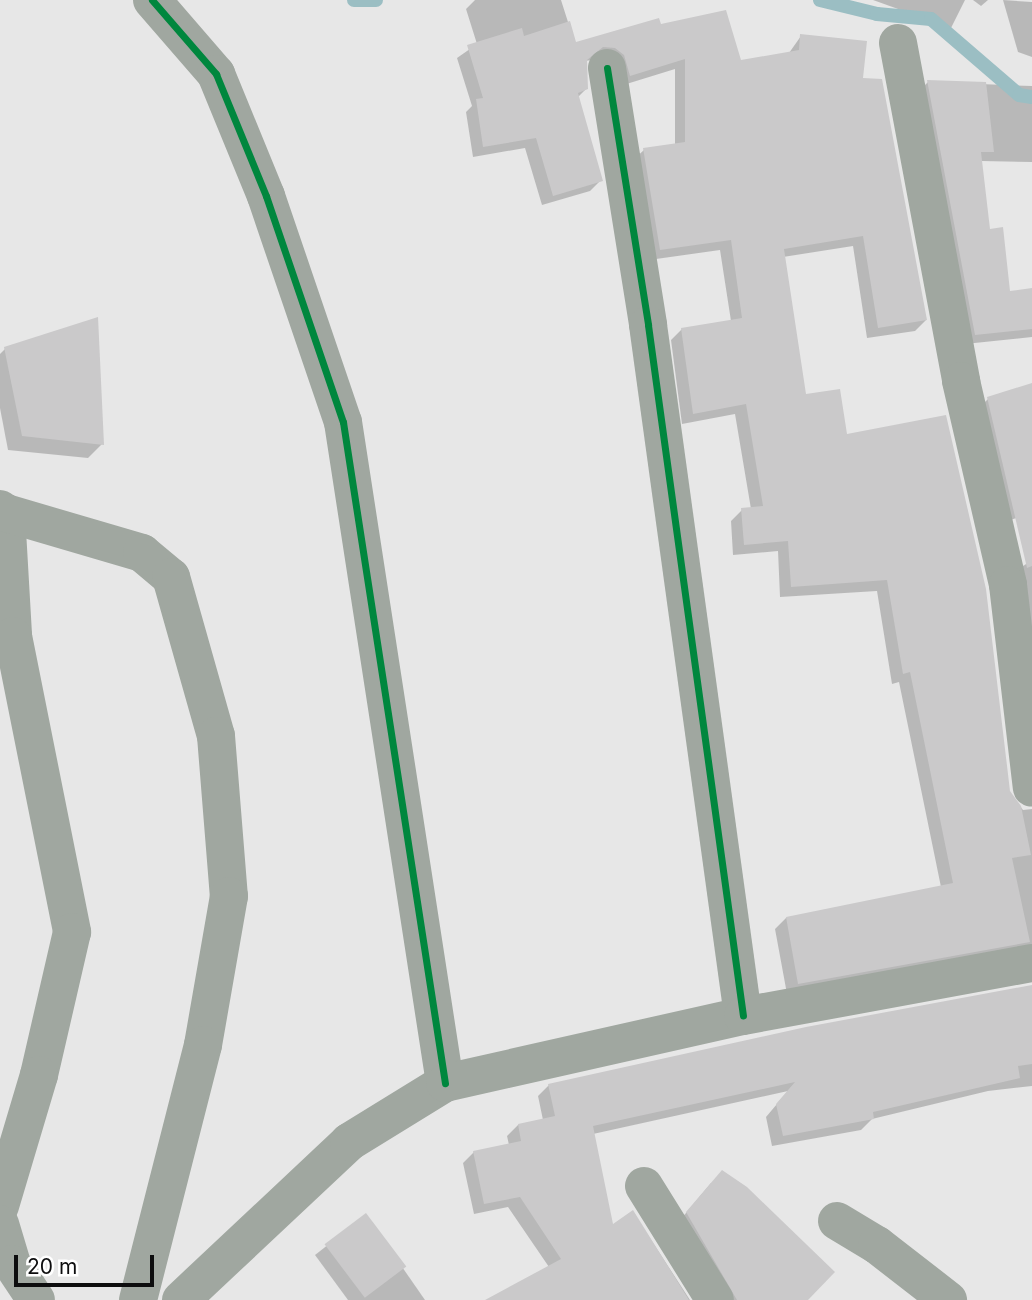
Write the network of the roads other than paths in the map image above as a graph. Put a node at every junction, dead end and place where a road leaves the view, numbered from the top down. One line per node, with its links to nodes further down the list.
1 (152, 0): 8 (street)
2 (898, 43): 5 (street)
3 (607, 68): 7 (street)
4 (3, 511): 10 (street); 14 (street)
5 (1032, 788)
6 (1032, 963): 7 (street)
7 (743, 1016): 8 (street)
8 (445, 1083): 15 (street)
9 (644, 1186): 16 (street)
10 (0, 1206)
11 (837, 1221): 17 (street)
12 (0, 1224): 13 (street)
13 (36, 1300)
14 (138, 1300)
15 (181, 1300)
16 (715, 1300)
17 (948, 1300)

